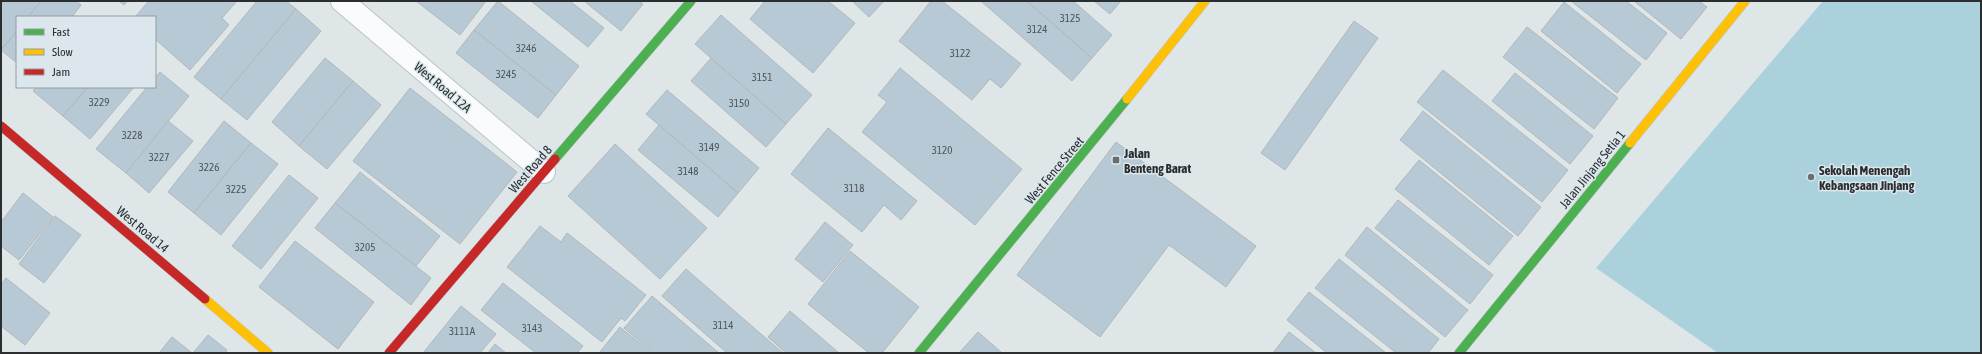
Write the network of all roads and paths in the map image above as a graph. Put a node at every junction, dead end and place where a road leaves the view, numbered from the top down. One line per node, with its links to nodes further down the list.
1 (342, 1): 6 (street, West Road 12A)
2 (690, 1): 6 (street, West Road 8)
3 (1205, 1): 9 (street, West Fence Street)
4 (1745, 1): 10 (street, Jalan Jinjang Setia 1)
5 (3, 130): 7 (street, West Road 14)
6 (544, 172): 8 (street, West Road 8)
7 (268, 353)
8 (389, 353)
9 (919, 353)
10 (1459, 353)

